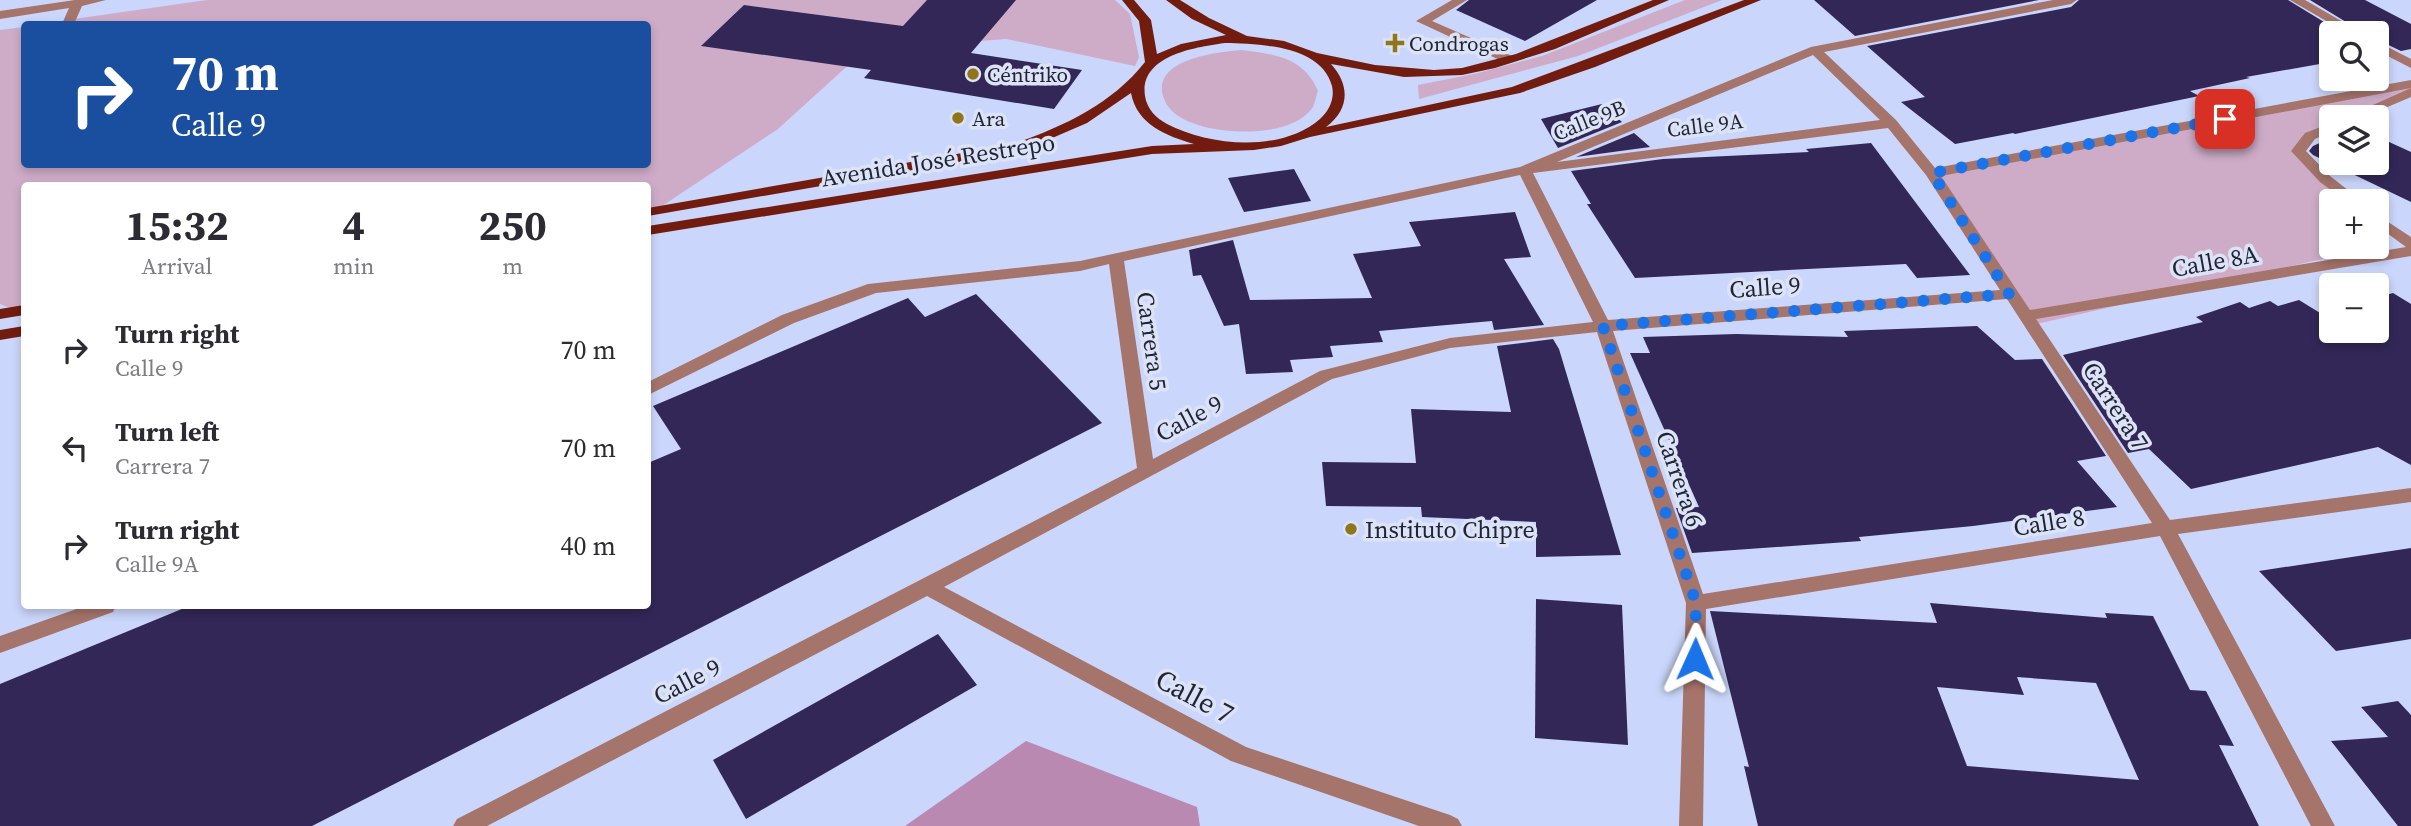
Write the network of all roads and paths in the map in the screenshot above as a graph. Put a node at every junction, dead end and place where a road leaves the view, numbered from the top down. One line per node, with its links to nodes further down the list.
1 (100, 0): 9 (street)
2 (1128, 0): 18 (main road)
3 (1172, 0): 13 (main road)
4 (1461, 0): 17 (street)
5 (1664, 0): 17 (main road)
6 (1755, 0): 26 (main road)
7 (2071, 0): 14 (street, Calle 9B)
8 (2296, 0): 12 (street)
9 (77, 3): 10 (street); 11 (street)
10 (0, 15)
11 (69, 21)
12 (2334, 21)
13 (1254, 40): 16 (main road); 18 (main road)
14 (1815, 50): 24 (street, Carrera 7); 28 (street, Calle 9B)
15 (2389, 52): 19 (street)
16 (1312, 56): 17 (main road); 26 (main road)
17 (1508, 60)
18 (1152, 64): 20 (main road, Avenida José Restrepo)
19 (2411, 64)
20 (1139, 80): 27 (main road); 33 (main road, Avenida José Restrepo)
21 (2411, 84): 29 (street)
22 (2411, 92): 23 (street)
23 (2381, 105)
24 (1891, 123): 28 (street, Calle 9A); 29 (street, Carrera 7)
25 (2319, 132): 30 (street)
26 (1296, 138): 27 (main road)
27 (1237, 146): 35 (main road, Avenida José Restrepo)
28 (1524, 170): 38 (street, Calle 9B); 43 (street, Carrera 6)
29 (1932, 173): 39 (street, Carrera 7)
30 (2319, 173)
31 (2321, 175): 32 (street)
32 (2339, 189)
33 (651, 211)
34 (2389, 228): 36 (street)
35 (651, 231)
36 (2411, 244)
37 (2411, 251): 42 (street, Calle 8A)
38 (1116, 259): 46 (street, Calle 9B); 47 (street, Carrera 5)
39 (2009, 294): 42 (street, Carrera 7); 43 (street, Calle 9)
40 (21, 310): 41 (main road)
41 (0, 314)
42 (2026, 316): 49 (street, Carrera 7)
43 (1603, 326): 47 (street, Calle 9); 51 (street, Carrera 6)
44 (21, 332): 45 (main road)
45 (0, 335)
46 (651, 388)
47 (1146, 470): 50 (street, Calle 9)
48 (2411, 495): 49 (street, Calle 8)
49 (2165, 528): 51 (street, Calle 8); 57 (street, Carrera 7)
50 (927, 587): 54 (street, Calle 9); 55 (street, Calle 7)
51 (1696, 603): 56 (street, Carrera 6)
52 (98, 609): 53 (street)
53 (0, 645)
54 (465, 826)
55 (1450, 826)
56 (1691, 826)
57 (2323, 826)

